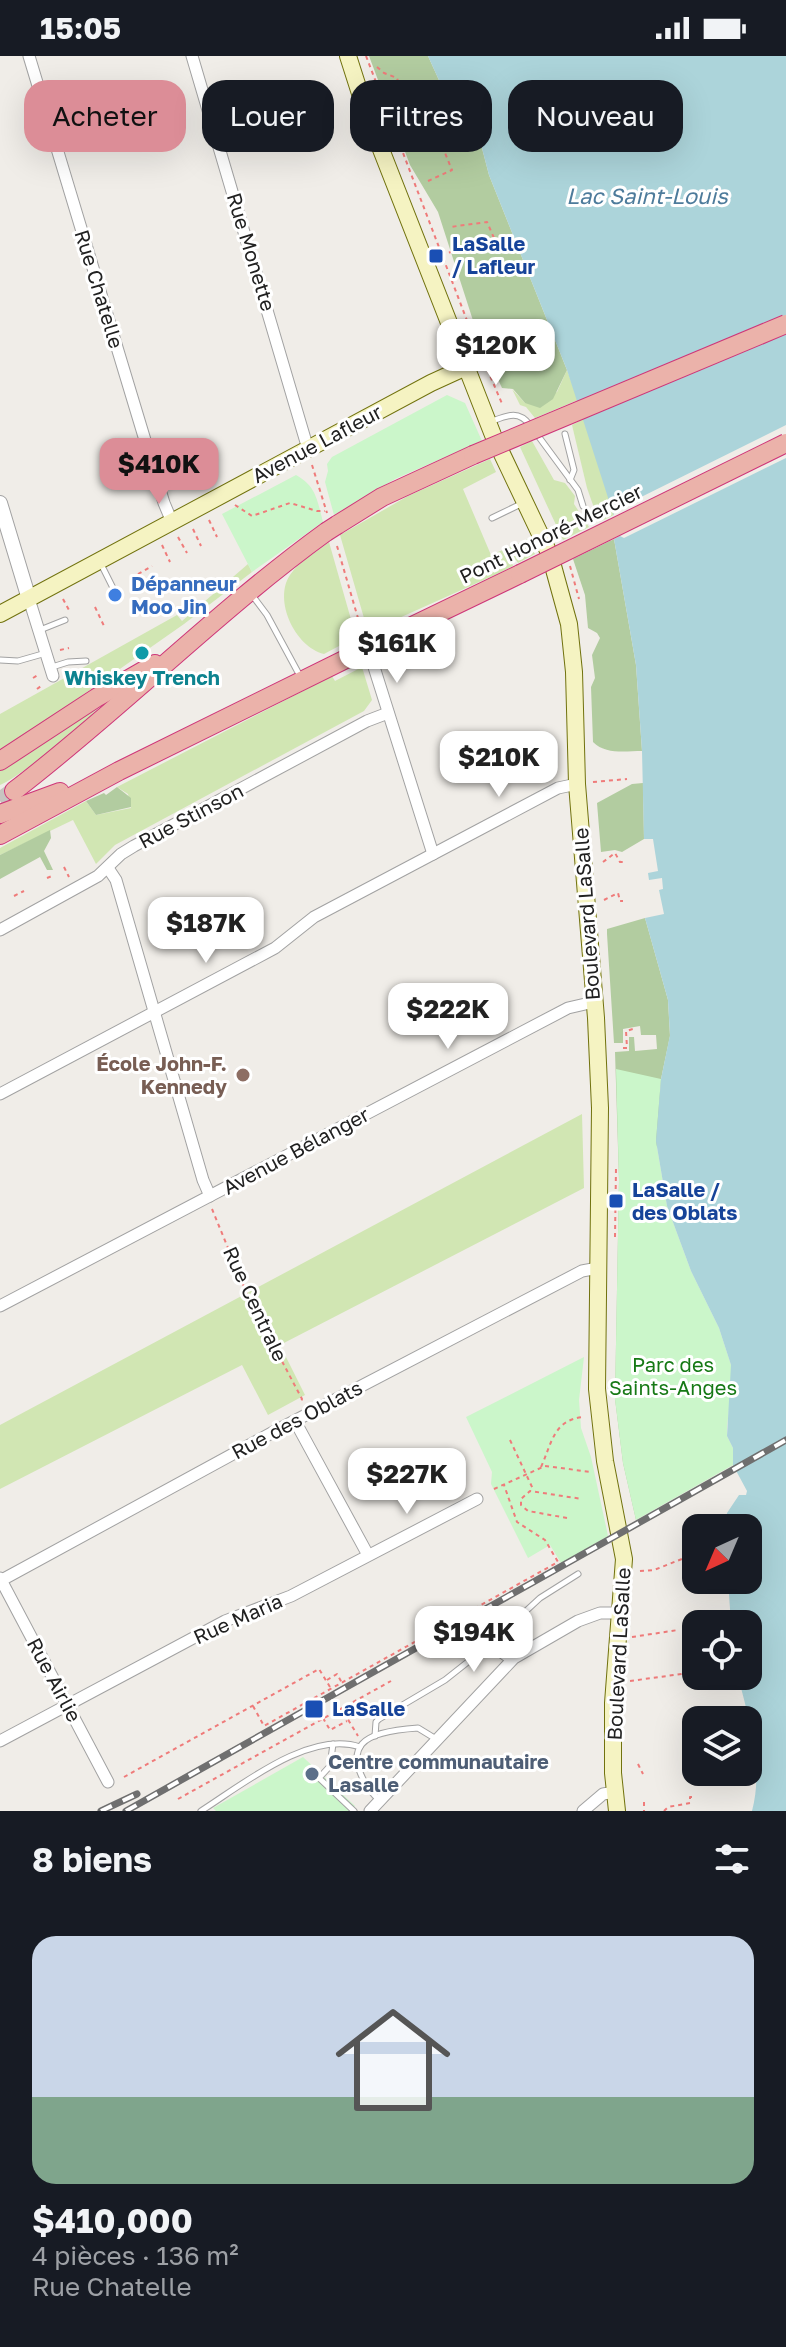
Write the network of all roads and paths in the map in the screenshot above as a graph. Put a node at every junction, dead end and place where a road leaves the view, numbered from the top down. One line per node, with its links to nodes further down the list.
1 (29, 56): 30 (street, Rue Chatelle)
2 (192, 56): 19 (street, Rue Monette)
3 (348, 56): 14 (main road, Boulevard LaSalle)
4 (366, 56): 10 (path)
5 (377, 67): 6 (path)
6 (398, 80)
7 (445, 153): 8 (path)
8 (428, 181)
9 (450, 227): 10 (path)
10 (441, 254): 13 (path)
11 (786, 324): 28 (highway, bridge)
12 (528, 328): 13 (path)
13 (484, 359): 15 (path)
14 (466, 367): 16 (main road, Boulevard LaSalle); 19 (main road, Avenue Lafleur)
15 (504, 408)
16 (489, 423): 21 (lane); 22 (main road, Boulevard LaSalle)
17 (565, 434): 21 (lane)
18 (786, 443): 60 (highway, Pont Honoré-Mercier, bridge)
19 (308, 449): 30 (main road, Avenue Lafleur)
20 (313, 466): 28 (path)
21 (570, 480): 25 (lane)
22 (525, 502): 26 (lane); 67 (main road, Boulevard LaSalle)
23 (0, 503): 41 (street)
24 (235, 505): 28 (path)
25 (583, 506)
26 (492, 518)
27 (209, 520): 31 (path)
28 (331, 527): 40 (highway); 49 (path)
29 (193, 528): 33 (path)
30 (175, 529): 34 (path); 35 (main road, Avenue Lafleur)
31 (217, 537)
32 (162, 545): 36 (path)
33 (201, 546)
34 (187, 553)
35 (99, 561): 39 (lane); 41 (main road, Avenue Lafleur)
36 (170, 562)
37 (152, 566): 38 (path)
38 (138, 574)
39 (113, 588)
40 (250, 592): 50 (highway); 60 (lane)
41 (29, 599): 45 (main road, Avenue Lafleur); 48 (street)
42 (63, 599): 44 (path)
43 (95, 607): 47 (path)
44 (70, 613)
45 (0, 614)
46 (65, 620): 48 (lane)
47 (105, 628)
48 (40, 630): 53 (street)
49 (362, 633)
50 (192, 643): 64 (highway); 68 (highway)
51 (69, 648): 52 (path)
52 (60, 650)
53 (47, 653): 54 (lane); 57 (street)
54 (0, 660)
55 (86, 661): 57 (lane)
56 (374, 667): 63 (street)
57 (52, 671)
58 (38, 675): 59 (path)
59 (33, 678)
60 (303, 680): 65 (highway, Pont Honoré-Mercier)
61 (41, 686): 62 (path)
62 (37, 689)
63 (388, 713): 71 (street); 75 (street, Rue Stinson)
64 (0, 761)
65 (119, 771): 69 (highway); 70 (highway)
66 (627, 779): 67 (path)
67 (585, 783): 71 (street); 84 (main road, Boulevard LaSalle)
68 (14, 791)
69 (0, 814)
70 (0, 835)
71 (433, 854): 85 (street)
72 (603, 862): 73 (path)
73 (624, 862)
74 (64, 867): 78 (path)
75 (108, 868): 83 (street, Rue Stinson); 85 (street)
76 (52, 876): 77 (path)
77 (47, 878)
78 (71, 880)
79 (24, 891): 80 (path)
80 (14, 896)
81 (604, 900): 82 (path)
82 (623, 901)
83 (0, 930)
84 (594, 1002): 89 (street, Avenue Bélanger); 90 (main road, Boulevard LaSalle)
85 (153, 1012): 88 (street); 89 (street)
86 (636, 1031): 87 (path)
87 (623, 1048)
88 (0, 1094)
89 (211, 1202): 91 (street, Avenue Bélanger); 92 (path, Rue Centrale)
90 (598, 1268): 94 (street, Rue des Oblats); 112 (main road, Boulevard LaSalle)
91 (0, 1306)
92 (302, 1399)
93 (582, 1417): 96 (path)
94 (295, 1421): 105 (street); 111 (street, Rue des Oblats)
95 (510, 1440): 98 (path)
96 (540, 1468): 97 (path); 98 (path)
97 (591, 1472)
98 (528, 1473): 99 (path); 101 (path)
99 (504, 1485): 100 (path); 121 (path)
100 (494, 1489)
101 (534, 1491): 103 (path); 104 (path)
102 (477, 1499): 105 (street, Rue Maria)
103 (582, 1499)
104 (567, 1518)
105 (368, 1555): 123 (street, Rue Maria)
106 (682, 1559): 108 (path)
107 (637, 1564): 108 (path, Boulevard LaSalle)
108 (637, 1571): 110 (path, Boulevard LaSalle)
109 (578, 1574): 115 (lane)
110 (637, 1578)
111 (0, 1580): 123 (street, Rue Airlie)
112 (619, 1613): 116 (street); 137 (main road, Boulevard LaSalle)
113 (678, 1630): 114 (path)
114 (631, 1637)
115 (488, 1646): 116 (lane); 128 (lane)
116 (509, 1662): 129 (street)
117 (682, 1674): 120 (path)
118 (326, 1681): 121 (path); 122 (path); 124 (path)
119 (391, 1681): 126 (path)
120 (627, 1681)
121 (342, 1683): 124 (path)
122 (330, 1687)
123 (67, 1705): 130 (street, Rue Maria); 136 (street, Rue Airlie)
124 (253, 1706): 135 (path)
125 (344, 1713): 127 (path)
126 (323, 1718): 127 (path); 139 (path)
127 (348, 1720): 132 (path)
128 (375, 1736): 129 (lane); 132 (lane)
129 (436, 1740): 140 (street)
130 (0, 1741)
131 (333, 1744): 132 (lane); 142 (lane); 143 (lane)
132 (361, 1745): 140 (lane)
133 (638, 1764): 134 (path)
134 (643, 1774)
135 (124, 1777)
136 (108, 1782)
137 (615, 1792): 145 (street); 146 (main road, Boulevard LaSalle)
138 (692, 1797): 148 (path)
139 (178, 1799)
140 (380, 1801): 144 (street)
141 (644, 1802): 147 (path)
142 (201, 1811)
143 (354, 1811)
144 (370, 1811)
145 (583, 1811)
146 (617, 1811)
147 (644, 1811)
148 (664, 1811)

